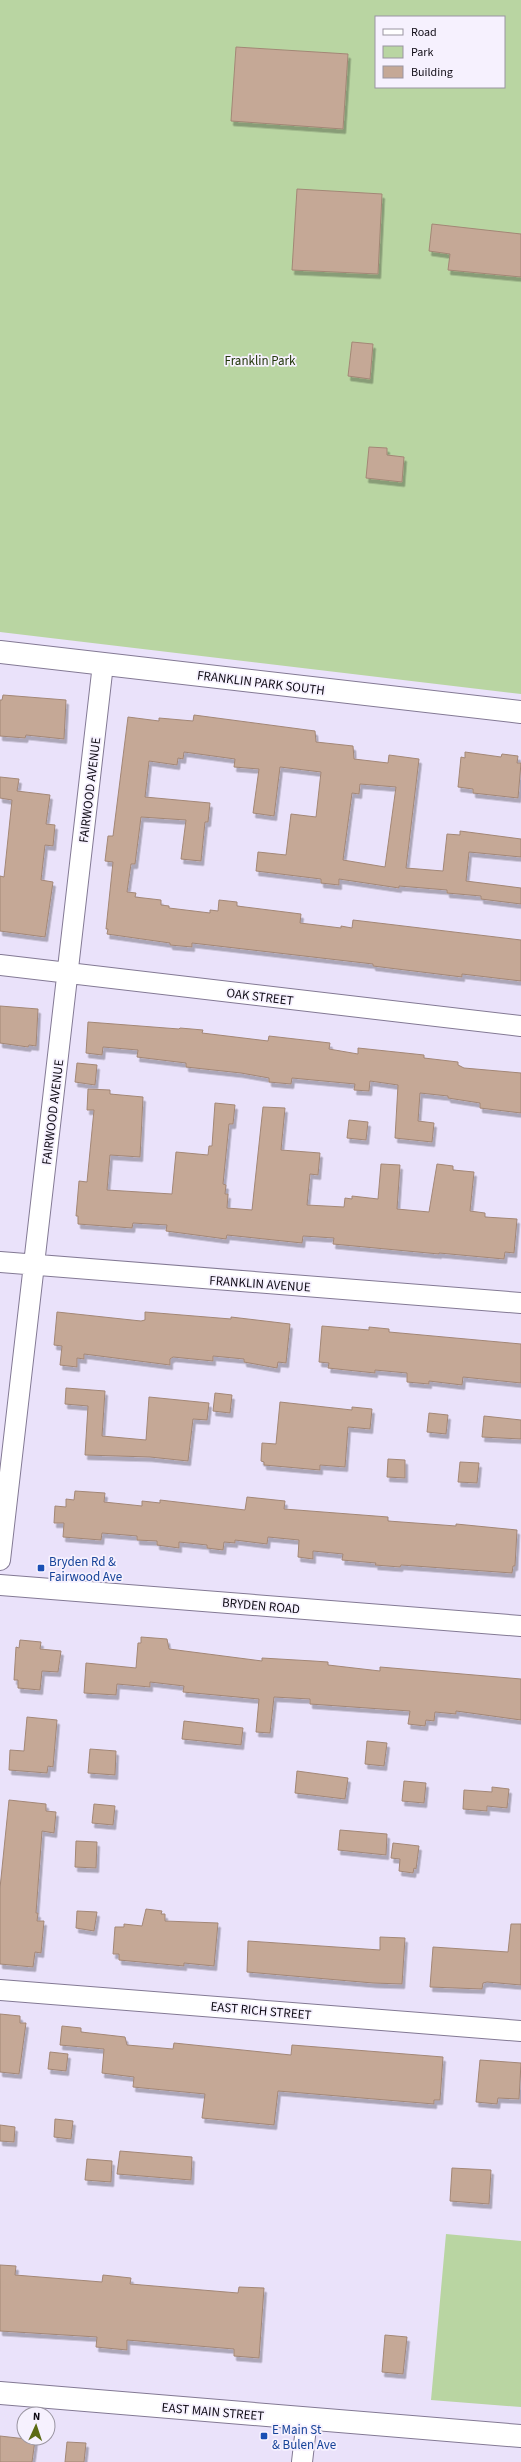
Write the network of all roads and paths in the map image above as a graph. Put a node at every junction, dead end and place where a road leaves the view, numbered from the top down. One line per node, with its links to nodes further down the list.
1 (0, 652): 2 (street, FRANKLIN PARK SOUTH)
2 (103, 664): 3 (street, FRANKLIN PARK SOUTH); 5 (street, FAIRWOOD AVENUE)
3 (521, 712)
4 (0, 965): 5 (street, OAK STREET)
5 (67, 973): 6 (street, OAK STREET); 8 (street, FAIRWOOD AVENUE)
6 (521, 1026)
7 (0, 1262): 8 (street, FRANKLIN AVENUE)
8 (34, 1265): 9 (street, FRANKLIN AVENUE); 10 (street, FAIRWOOD AVENUE)
9 (521, 1303)
10 (0, 1560)
11 (0, 1585): 12 (street, BRYDEN ROAD)
12 (521, 1626)
13 (0, 1990): 14 (street, EAST RICH STREET)
14 (521, 2031)
15 (0, 2393): 16 (street, EAST MAIN STREET)
16 (307, 2419): 17 (street, EAST MAIN STREET); 18 (street)
17 (521, 2436)
18 (302, 2462)

